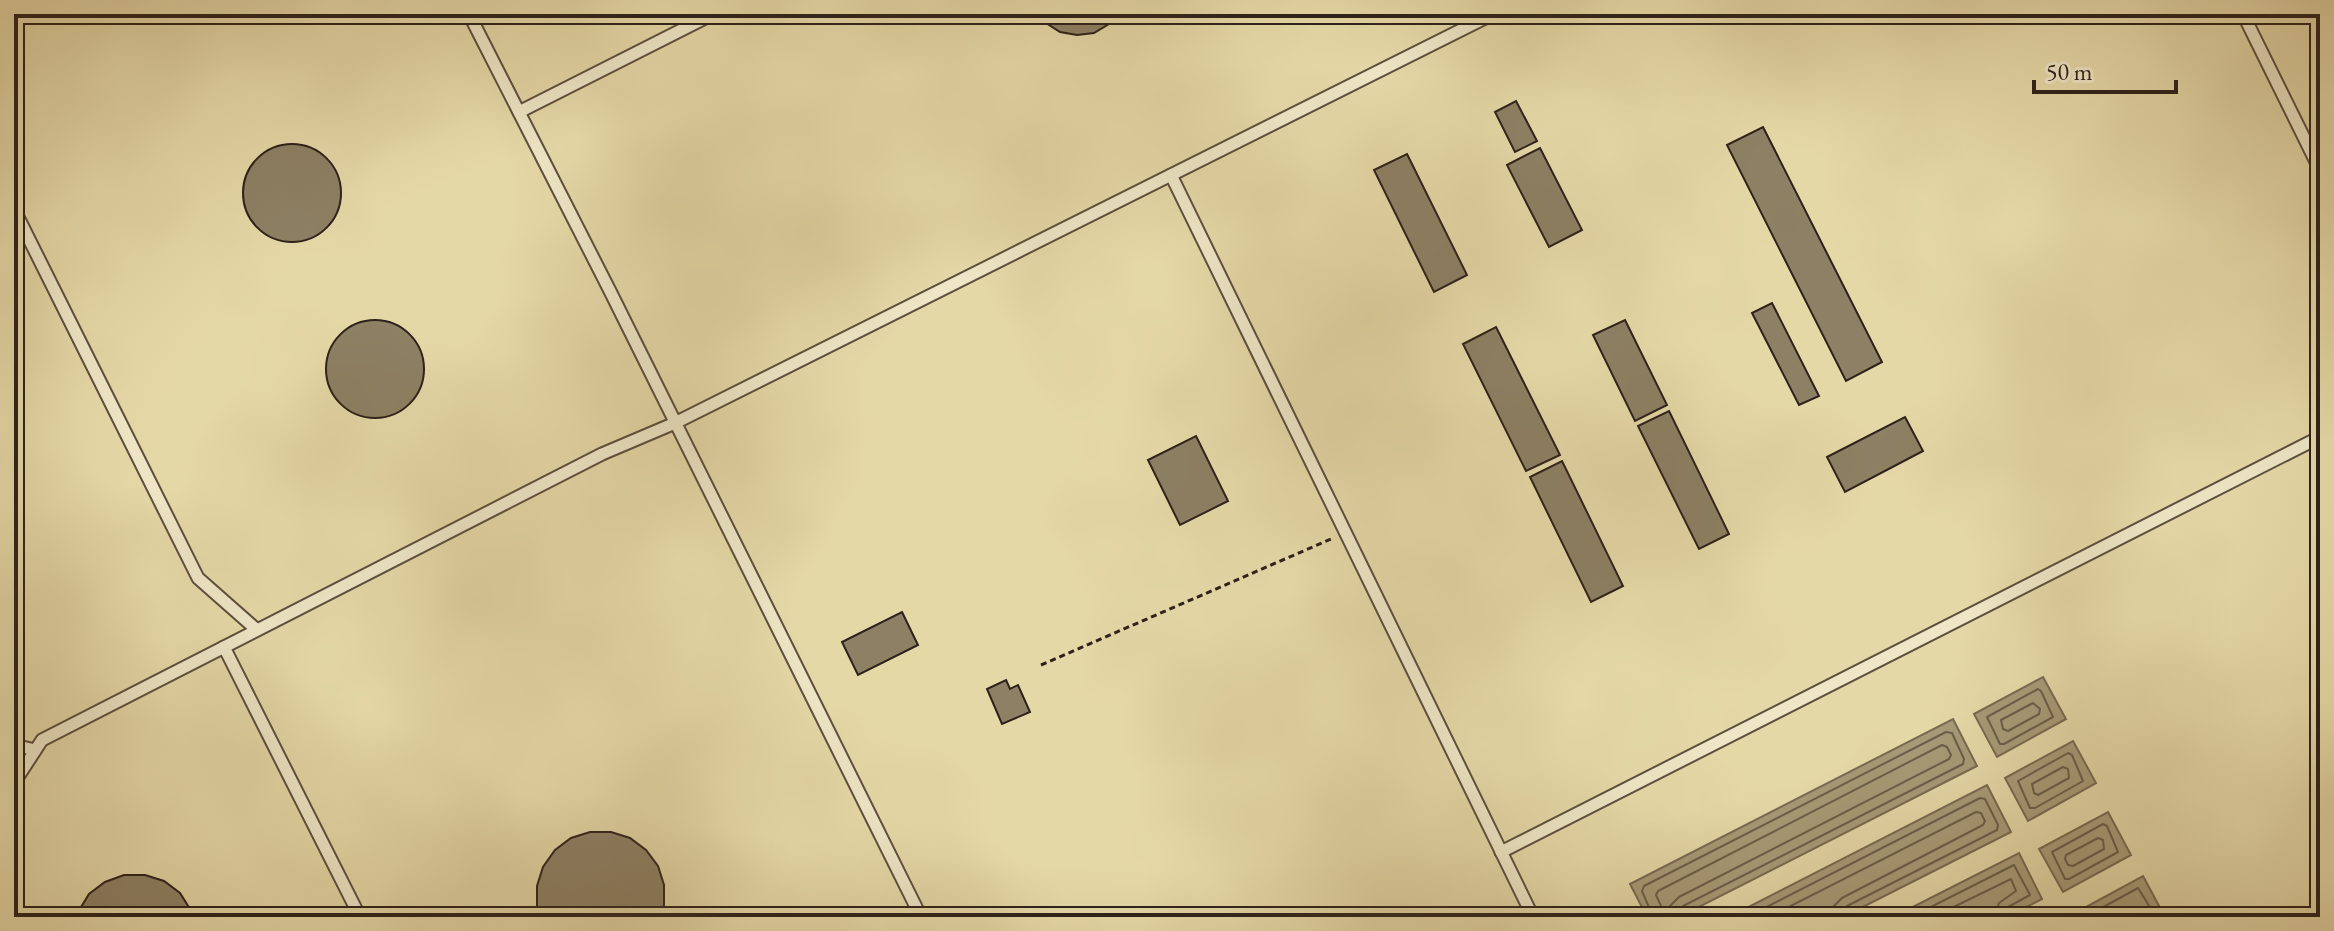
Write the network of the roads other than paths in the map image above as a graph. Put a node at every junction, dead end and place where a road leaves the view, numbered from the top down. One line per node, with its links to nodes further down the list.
1 (469, 14): 5 (lane)
2 (713, 14): 5 (lane)
3 (1493, 14): 7 (lane)
4 (2243, 14): 6 (lane)
5 (519, 112): 9 (lane)
6 (2320, 170)
7 (1171, 175): 9 (lane); 16 (lane)
8 (14, 209): 11 (lane)
9 (675, 423): 11 (lane); 18 (lane)
10 (2320, 437): 16 (lane)
11 (257, 630): 12 (lane)
12 (224, 647): 14 (lane); 17 (lane)
13 (14, 745): 14 (lane)
14 (35, 750): 15 (lane)
15 (14, 783)
16 (1501, 852): 19 (lane)
17 (360, 917)
18 (921, 917)
19 (1533, 917)

